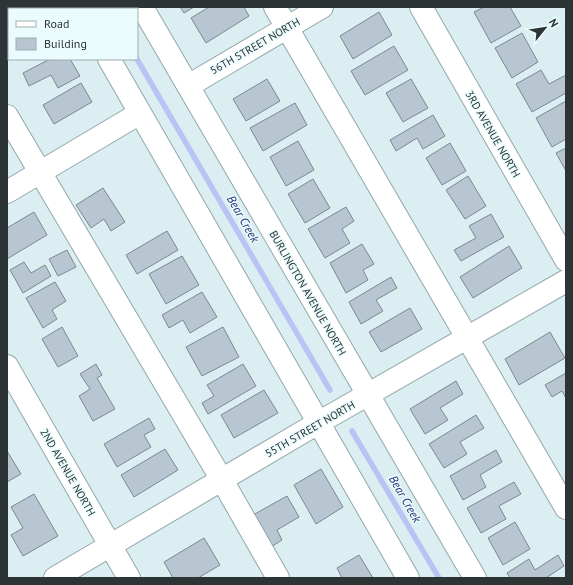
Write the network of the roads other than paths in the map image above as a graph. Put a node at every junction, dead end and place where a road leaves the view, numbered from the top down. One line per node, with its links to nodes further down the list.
1 (142, 7): 7 (street, BURLINGTON AVENUE NORTH)
2 (275, 7): 5 (street)
3 (322, 7): 5 (street, 56TH STREET NORTH)
4 (421, 7): 12 (street, 3RD AVENUE NORTH)
5 (287, 28): 7 (street, 56TH STREET NORTH); 14 (street)
6 (110, 60): 8 (street)
7 (188, 86): 16 (street, BURLINGTON AVENUE NORTH)
8 (140, 113): 10 (street); 17 (street)
9 (7, 116): 10 (street)
10 (40, 172): 11 (street); 18 (street)
11 (7, 192)
12 (566, 260)
13 (566, 281): 14 (street, 55TH STREET NORTH)
14 (467, 338): 16 (street, 55TH STREET NORTH); 19 (street)
15 (7, 366): 20 (street, 2ND AVENUE NORTH)
16 (368, 395): 17 (street, 55TH STREET NORTH); 25 (street, BURLINGTON AVENUE NORTH)
17 (318, 423): 18 (street, 55TH STREET NORTH); 24 (street)
18 (222, 480): 20 (street, 55TH STREET NORTH); 23 (street)
19 (566, 508)
20 (111, 546): 21 (street, 55TH STREET NORTH); 22 (street, 2ND AVENUE NORTH)
21 (55, 578)
22 (129, 578)
23 (278, 578)
24 (408, 578)
25 (476, 578)

